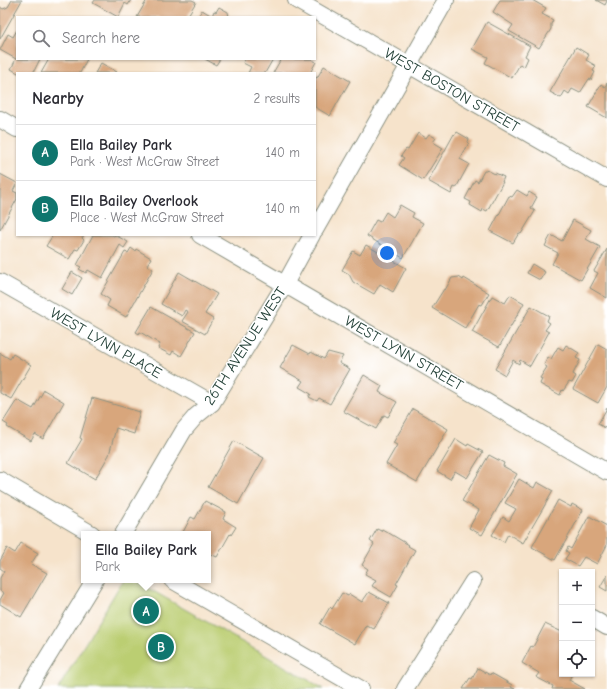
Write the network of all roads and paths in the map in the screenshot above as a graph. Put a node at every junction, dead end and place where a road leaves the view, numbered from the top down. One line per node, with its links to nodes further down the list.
1 (296, 0): 3 (street, WEST BOSTON STREET)
2 (446, 0): 3 (street)
3 (409, 65): 6 (street, WEST BOSTON STREET); 7 (street)
4 (0, 119): 5 (street)
5 (16, 128)
6 (607, 179)
7 (316, 228)
8 (202, 236): 11 (street, WEST LYNN STREET)
9 (311, 236): 11 (street, 26TH AVENUE WEST)
10 (0, 282): 12 (street, WEST LYNN PLACE)
11 (285, 284): 12 (street, 26TH AVENUE WEST); 13 (street, WEST LYNN STREET)
12 (212, 403): 16 (street, 26TH AVENUE WEST)
13 (607, 472)
14 (0, 480): 15 (street)
15 (87, 531)
16 (125, 531)
17 (473, 581): 24 (street)
18 (93, 583): 22 (street)
19 (177, 583): 23 (street)
20 (595, 620): 21 (street)
21 (607, 627)
22 (28, 689)
23 (361, 689)
24 (405, 689)

